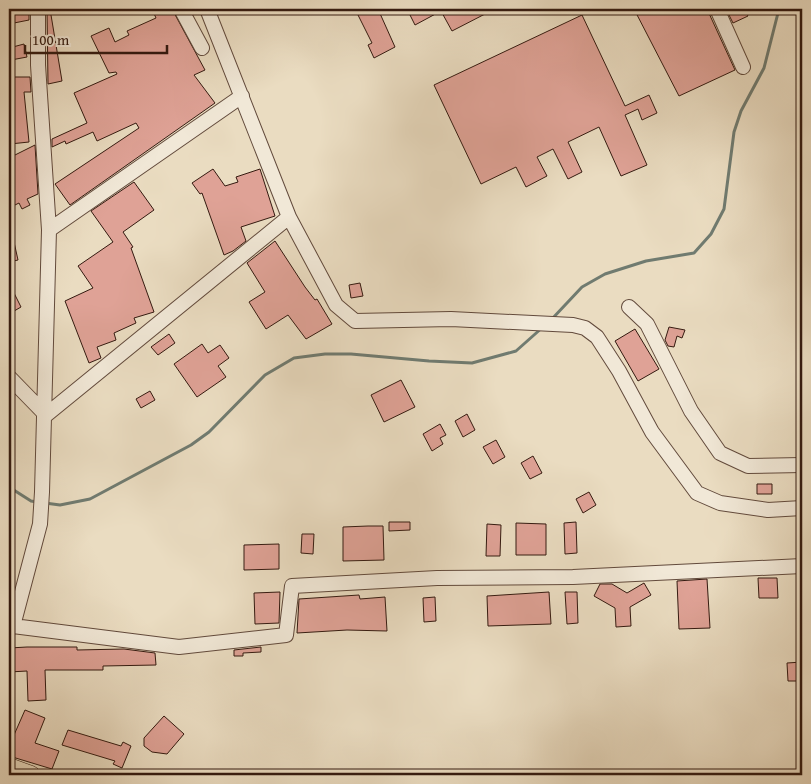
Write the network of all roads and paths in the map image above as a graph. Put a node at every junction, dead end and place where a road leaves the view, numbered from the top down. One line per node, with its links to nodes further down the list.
1 (38, 9): 9 (street)
2 (181, 9): 5 (street)
3 (207, 9): 7 (street)
4 (716, 9): 6 (street)
5 (202, 48)
6 (744, 67)
7 (242, 96): 8 (street); 9 (street)
8 (289, 217): 12 (street); 14 (street)
9 (49, 230): 12 (street)
10 (629, 307): 13 (street)
11 (9, 377): 12 (street)
12 (46, 415): 16 (street)
13 (802, 465)
14 (802, 508)
15 (802, 566): 16 (street)
16 (11, 627)
17 (9, 767): 18 (main road)
18 (31, 775)

